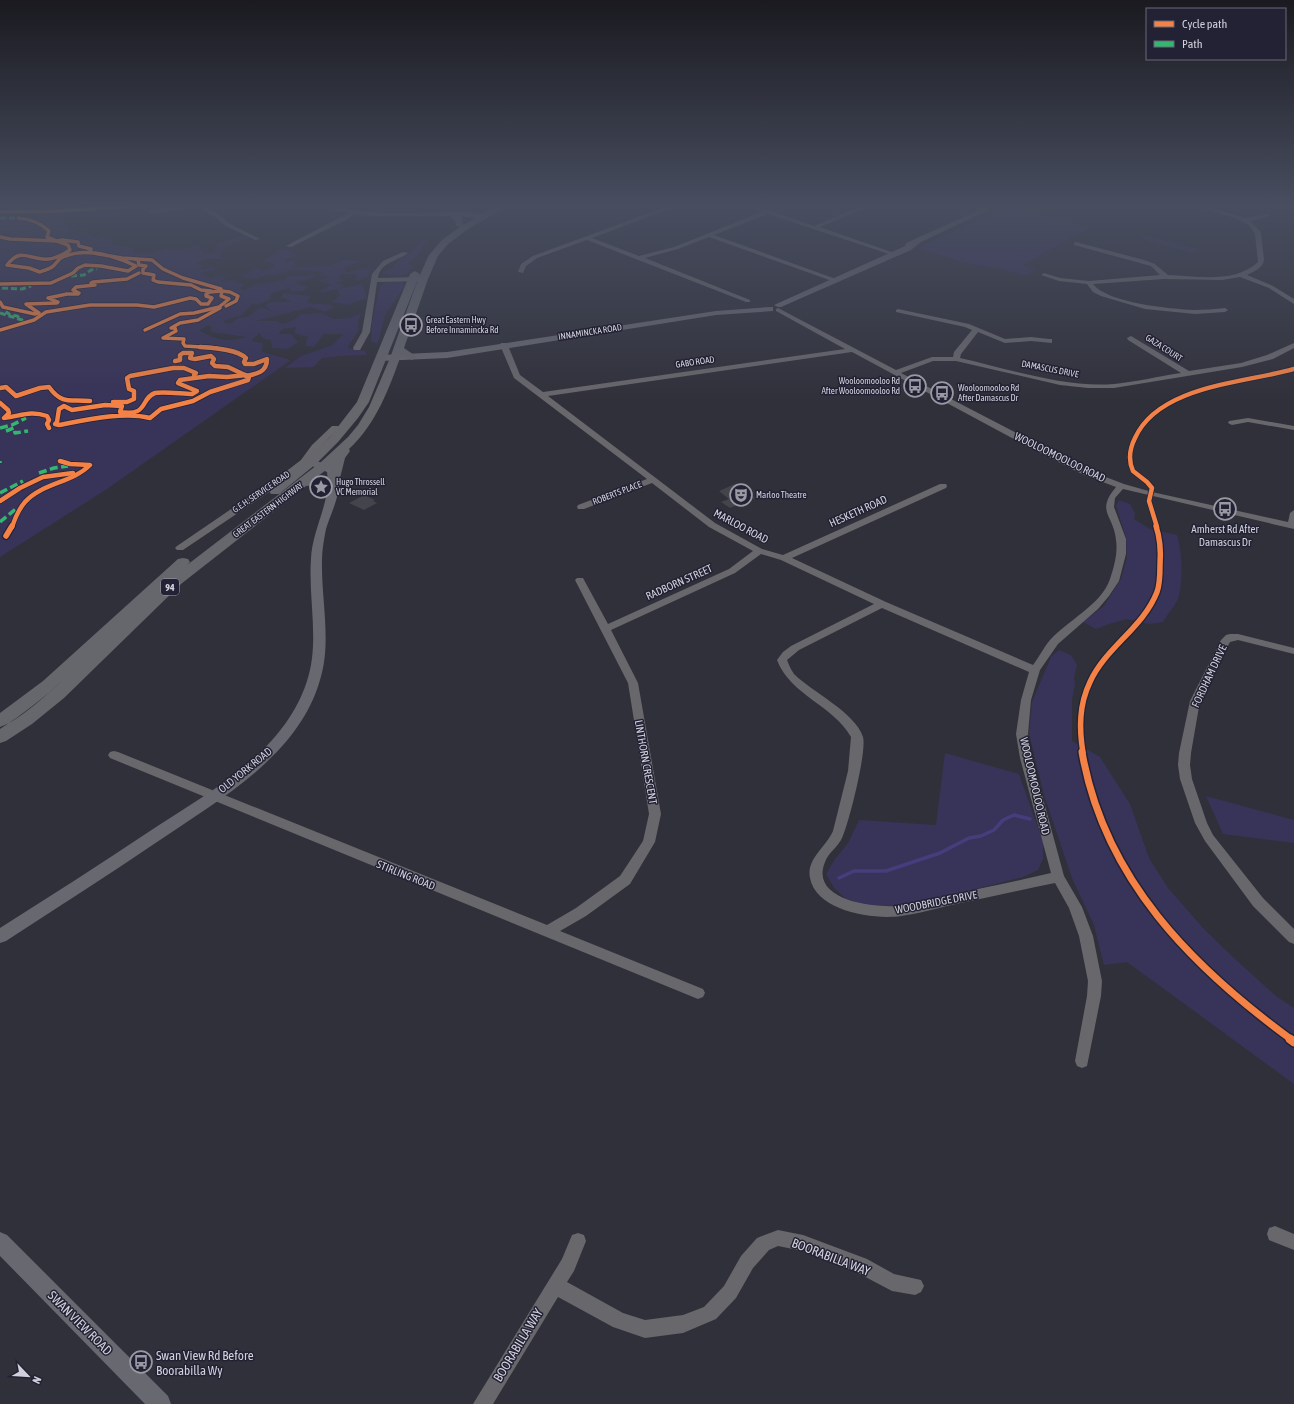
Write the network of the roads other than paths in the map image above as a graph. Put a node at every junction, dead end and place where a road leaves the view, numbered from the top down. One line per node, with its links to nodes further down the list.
1 (377, 272): 13 (street)
2 (416, 272): 14 (highway, GREAT EASTERN HIGHWAY / 94)
3 (426, 272): 12 (highway, GREAT EASTERN HIGHWAY / 94)
4 (673, 272): 17 (street)
5 (811, 272): 15 (street)
6 (853, 272): 15 (main road)
7 (1160, 272): 11 (street)
8 (1248, 272): 10 (street)
9 (1044, 275): 16 (street)
10 (1241, 275): 11 (street); 18 (street)
11 (1166, 277): 16 (street)
12 (423, 279): 14 (street); 31 (highway, GREAT EASTERN HIGHWAY / 94)
13 (374, 280): 14 (street); 29 (street)
14 (412, 280): 34 (highway, GREAT EASTERN HIGHWAY / 94)
15 (834, 280): 19 (main road)
16 (1090, 283): 22 (street)
17 (748, 301)
18 (1294, 302)
19 (778, 309): 27 (main road, INNAMINCKA ROAD); 30 (street, WOOLOOMOOLOO ROAD)
20 (1224, 310): 22 (street)
21 (898, 311): 24 (street)
22 (1195, 312): 23 (street)
23 (1200, 321)
24 (976, 330): 26 (street); 33 (street)
25 (1131, 338): 36 (street, GAZA COURT)
26 (1049, 341)
27 (504, 345): 32 (main road, INNAMINCKA ROAD); 37 (street, MARLOO ROAD)
28 (1294, 345): 36 (street, DAMASCUS DRIVE)
29 (357, 348)
30 (852, 350): 35 (street, WOOLOOMOOLOO ROAD); 37 (street, GABO ROAD)
31 (395, 358): 32 (highway); 32 (highway); 34 (main road); 40 (highway, GREAT EASTERN HIGHWAY / 94)
32 (414, 358)
33 (956, 359): 35 (street, DAMASCUS DRIVE); 36 (street, DAMASCUS DRIVE)
34 (379, 360): 40 (highway, GREAT EASTERN HIGHWAY / 94)
35 (896, 372): 46 (street, WOOLOOMOOLOO ROAD)
36 (1188, 374)
37 (541, 395): 43 (street, MARLOO ROAD)
38 (1232, 423): 39 (street)
39 (1294, 428)
40 (339, 438): 41 (highway, GREAT EASTERN HIGHWAY / 94); 42 (highway); 50 (street, G.E.H. SERVICE ROAD)
41 (315, 466): 42 (main road); 44 (highway, GREAT EASTERN HIGHWAY / 94); 58 (highway, GREAT EASTERN HIGHWAY / 94)
42 (335, 479): 44 (highway); 61 (main road, OLD YORK ROAD)
43 (652, 480): 47 (street, ROBERTS PLACE); 51 (street, MARLOO ROAD)
44 (303, 483): 59 (highway, GREAT EASTERN HIGHWAY / 94)
45 (943, 486): 52 (street, HESKETH ROAD)
46 (1121, 486): 49 (street); 57 (street, WOOLOOMOOLOO ROAD)
47 (581, 507)
48 (1294, 513): 49 (street)
49 (1293, 526)
50 (180, 548)
51 (759, 551): 52 (street, MARLOO ROAD); 55 (street, RADBORN STREET)
52 (784, 558): 54 (street, MARLOO ROAD)
53 (580, 580): 55 (street, LINTHORN CRESCENT)
54 (882, 604): 57 (street, MARLOO ROAD); 62 (street, WOODBRIDGE DRIVE)
55 (605, 628): 63 (street, LINTHORN CRESCENT)
56 (1294, 651): 65 (street, FORDHAM DRIVE)
57 (1035, 670): 62 (street, WOOLOOMOOLOO ROAD)
58 (0, 721)
59 (0, 737)
60 (114, 755): 61 (street, STIRLING ROAD)
61 (212, 796): 63 (street, STIRLING ROAD); 64 (main road, OLD YORK ROAD)
62 (1058, 877): 67 (street, WOOLOOMOOLOO ROAD)
63 (547, 932): 66 (street, STIRLING ROAD)
64 (0, 936)
65 (1294, 938)
66 (698, 994)
67 (1082, 1061)
68 (1275, 1234): 71 (street)
69 (578, 1241): 72 (street, BOORABILLA WAY)
70 (0, 1242): 74 (main road, SWAN VIEW ROAD)
71 (1294, 1242)
72 (554, 1285): 73 (street, BOORABILLA WAY); 75 (street, BOORABILLA WAY)
73 (915, 1286)
74 (160, 1404)
75 (482, 1404)

